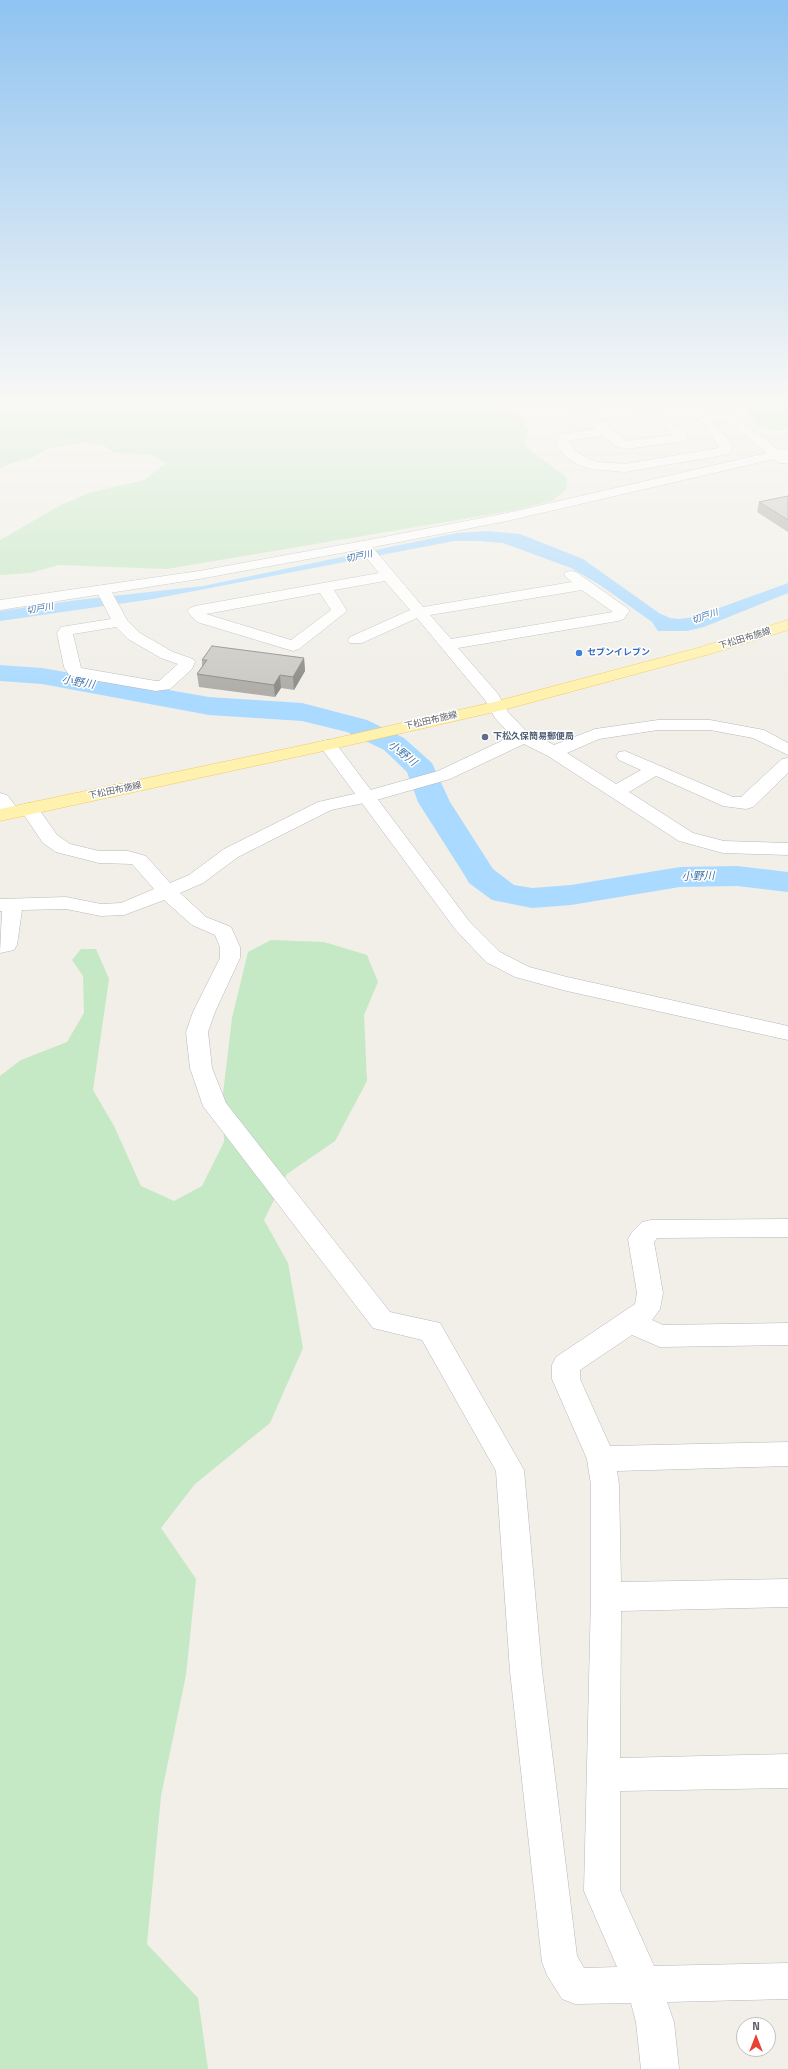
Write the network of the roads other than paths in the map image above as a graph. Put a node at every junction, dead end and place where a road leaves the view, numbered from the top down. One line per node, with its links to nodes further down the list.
1 (591, 498): 2 (street)
2 (368, 551): 4 (street); 7 (street)
3 (571, 575): 5 (street)
4 (388, 576): 6 (street); 9 (street)
5 (584, 585): 9 (street); 13 (street)
6 (324, 587): 6 (street)
7 (108, 598): 8 (street); 10 (street)
8 (0, 605)
9 (418, 612): 12 (street); 13 (street)
10 (120, 622): 10 (street)
11 (788, 625): 14 (main road, 下松田布施線)
12 (356, 640)
13 (447, 645): 14 (street)
14 (497, 706): 15 (street); 16 (main road, 下松田布施線)
15 (524, 736): 18 (street); 23 (street)
16 (328, 745): 23 (street); 25 (main road, 下松田布施線)
17 (788, 750): 18 (street)
18 (554, 752): 22 (street)
19 (625, 756): 21 (street)
20 (788, 764): 21 (street)
21 (655, 769): 22 (street)
22 (616, 792): 26 (street)
23 (367, 798): 27 (street); 30 (street)
24 (3, 809): 25 (main road, 下松田布施線)
25 (29, 809): 27 (street)
26 (788, 849)
27 (167, 892): 28 (street); 41 (street)
28 (7, 905): 29 (street)
29 (0, 947)
30 (788, 1033)
31 (788, 1228): 32 (street)
32 (631, 1322): 33 (street); 35 (street)
33 (788, 1334)
34 (788, 1454): 35 (street)
35 (601, 1459): 37 (street)
36 (788, 1593): 37 (street)
37 (606, 1597): 39 (street)
38 (788, 1770): 39 (street)
39 (603, 1775): 41 (street)
40 (788, 1981): 41 (street)
41 (644, 1985): 42 (street)
42 (660, 2069)

